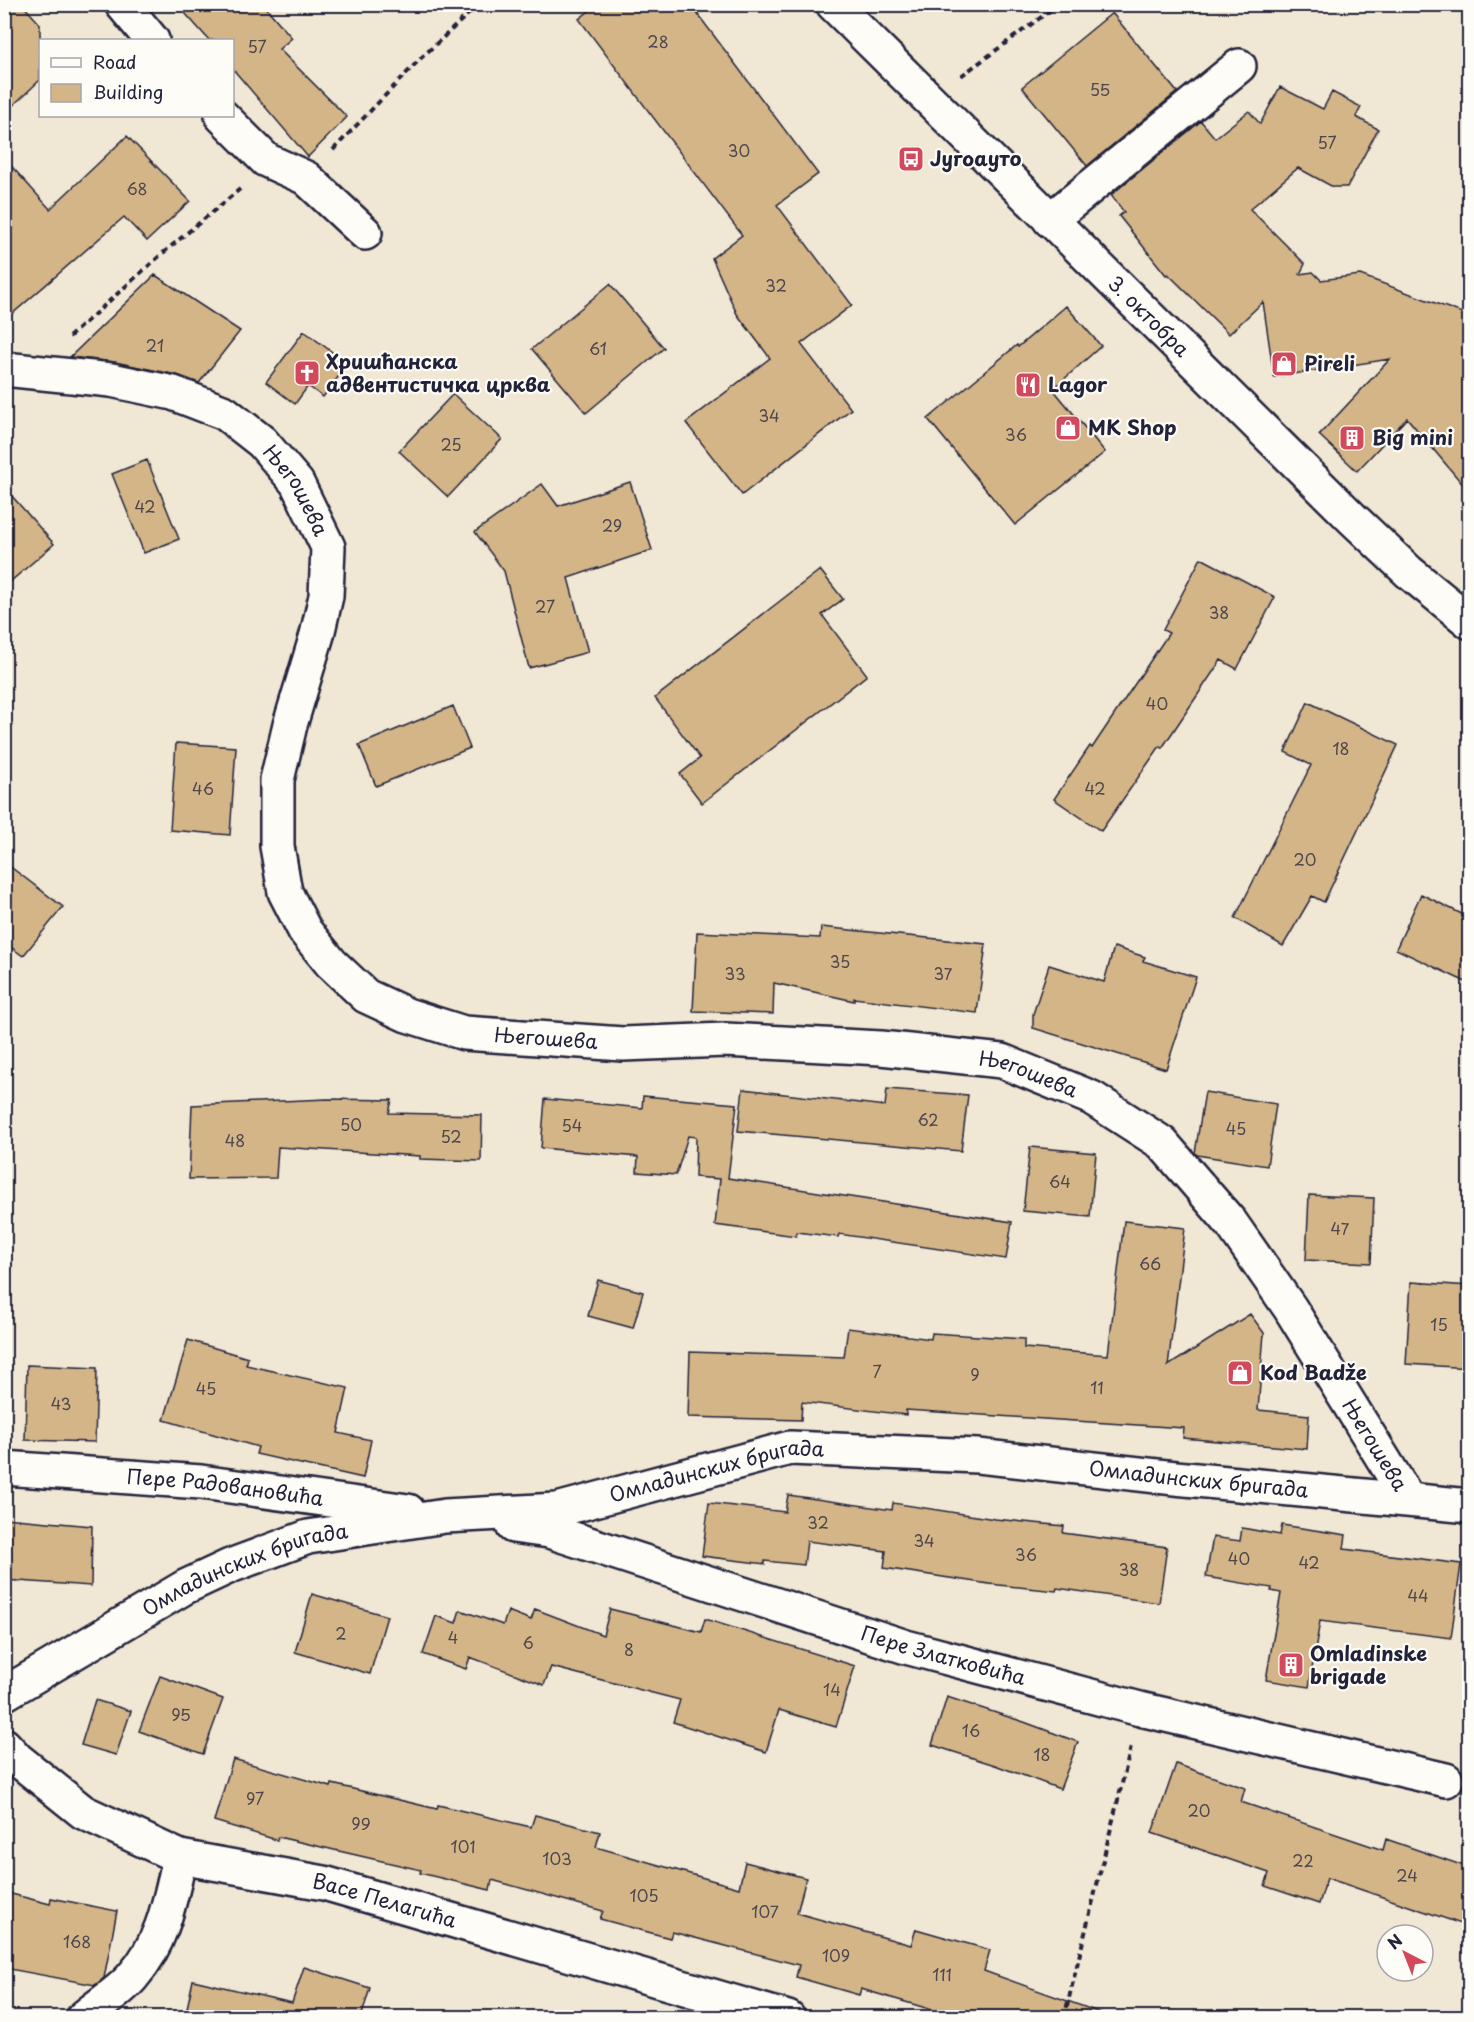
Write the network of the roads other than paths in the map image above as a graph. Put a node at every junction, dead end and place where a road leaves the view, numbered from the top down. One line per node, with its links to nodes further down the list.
1 (122, 4): 3 (street)
2 (833, 4): 6 (street, 3. октобра)
3 (151, 39)
4 (1239, 66): 6 (street)
5 (223, 117): 7 (street)
6 (1050, 220): 9 (street, 3. октобра)
7 (365, 233)
8 (18, 370): 13 (street, Његошева)
9 (1409, 572): 10 (street); 11 (street, 3. октобра)
10 (1470, 598)
11 (1470, 622)
12 (4, 1468): 15 (street, Пере Радовановића)
13 (1408, 1499): 14 (street, Омладинских бригада); 15 (street, Омладинских бригада)
14 (1470, 1506)
15 (445, 1516): 16 (street, Омладинских бригада); 18 (street, Пере Златковића)
16 (4, 1694)
17 (4, 1745): 19 (street, Васе Пелагића)
18 (1446, 1780)
19 (180, 1857): 20 (street); 21 (street, Васе Пелагића)
20 (83, 2018)
21 (788, 2018)

